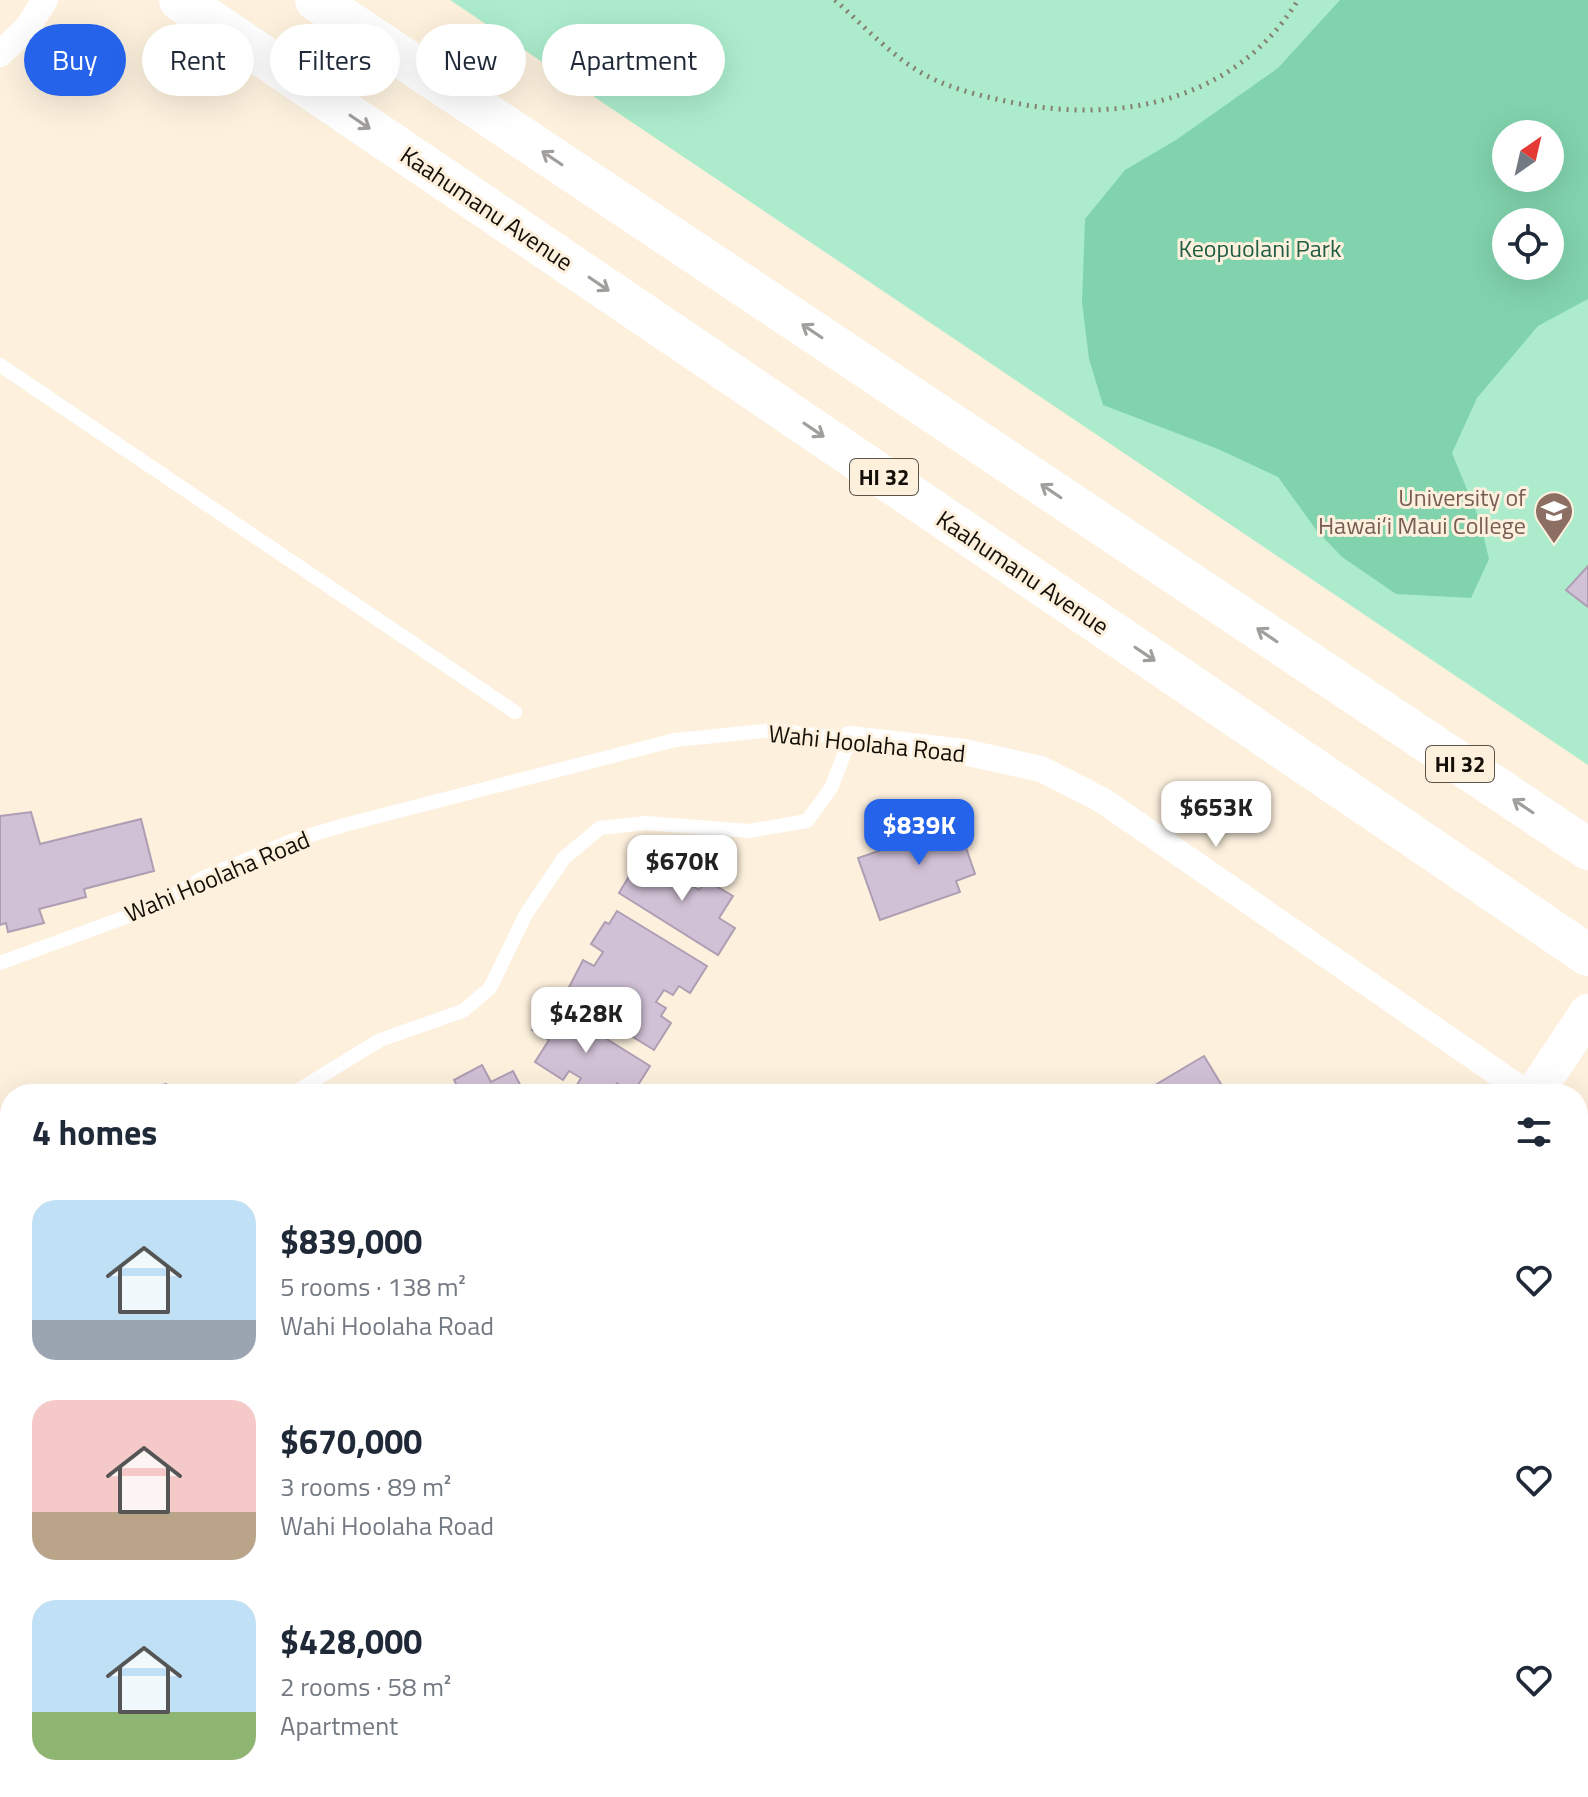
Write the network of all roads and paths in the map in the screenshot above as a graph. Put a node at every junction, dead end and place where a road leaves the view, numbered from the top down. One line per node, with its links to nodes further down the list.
1 (45, 0): 6 (street)
2 (180, 0): 11 (main road, Kaahumanu Avenue / HI 32, one-way to 11)
3 (316, 0): 10 (main road, HI 32, one-way to 3)
4 (835, 0): 5 (path)
5 (1298, 0)
6 (0, 54)
7 (0, 365): 8 (lane)
8 (515, 712)
9 (850, 739): 12 (lane, Wahi Hoolaha Road); 14 (lane); 15 (street, Wahi Hoolaha Road)
10 (1588, 849)
11 (1588, 955)
12 (0, 963)
13 (1588, 1013): 16 (street)
14 (308, 1084)
15 (1514, 1084)
16 (1541, 1084)

